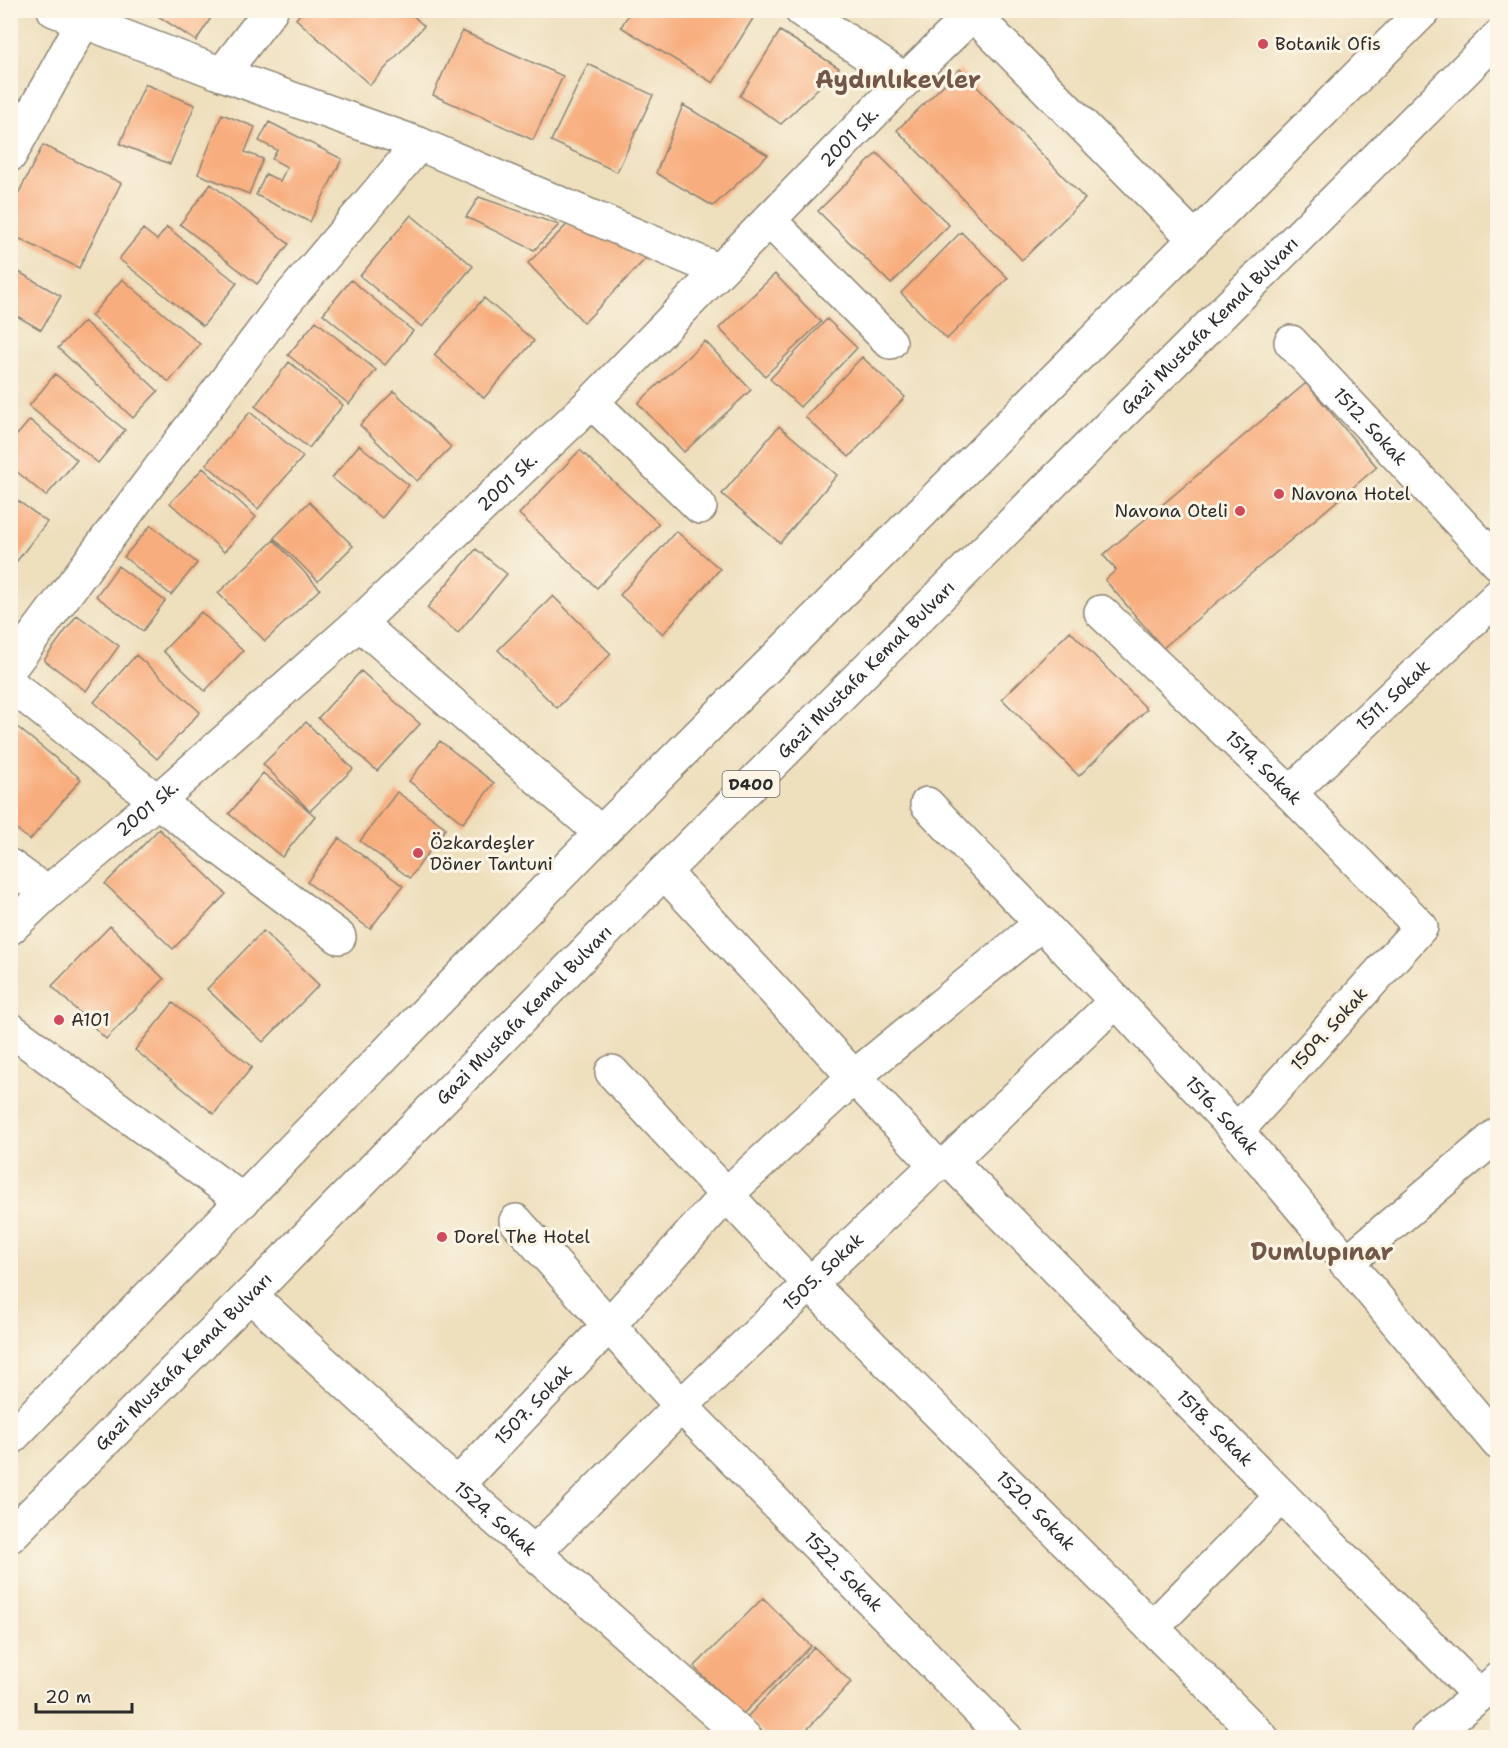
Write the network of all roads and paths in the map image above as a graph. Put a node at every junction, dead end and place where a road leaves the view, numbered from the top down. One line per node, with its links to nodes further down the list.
1 (271, 10): 7 (main road)
2 (801, 10): 8 (main road)
3 (1424, 10): 12 (main road)
4 (975, 12): 8 (main road, 2001 Sk.); 12 (main road)
5 (68, 16): 7 (main road); 10 (main road)
6 (1497, 37): 29 (main road, Gazi Mustafa Kemal Bulvarı / D400)
7 (222, 74): 9 (main road)
8 (905, 80): 11 (main road, 2001 Sk.)
9 (419, 144): 13 (main road); 22 (main road)
10 (10, 155)
11 (770, 221): 13 (main road, 2001 Sk.); 14 (main road)
12 (1195, 239): 27 (main road)
13 (718, 270): 16 (main road, 2001 Sk.)
14 (890, 342)
15 (1291, 342): 18 (main road, 1512. Sokak)
16 (592, 402): 17 (main road); 21 (main road, 2001 Sk.)
17 (700, 507)
18 (1497, 563)
19 (1497, 596): 24 (main road, 1511. Sokak)
20 (1101, 612): 24 (main road, 1514. Sokak)
21 (359, 623): 25 (main road, 2001 Sk.); 27 (main road)
22 (10, 668)
23 (10, 684): 25 (main road)
24 (1290, 793): 32 (main road, 1514. Sokak)
25 (157, 801): 30 (main road, 2001 Sk.); 34 (main road)
26 (927, 804): 31 (main road, 1516. Sokak)
27 (601, 833): 43 (main road)
28 (10, 866): 30 (main road)
29 (664, 872): 38 (main road, 1518. Sokak); 47 (main road, Gazi Mustafa Kemal Bulvarı / D400)
30 (47, 893): 33 (main road, 2001 Sk.)
31 (1042, 923): 35 (main road, 1516. Sokak); 38 (main road, 1507. Sokak)
32 (1421, 927): 39 (main road, 1509. Sokak)
33 (10, 928)
34 (339, 937)
35 (1116, 1001): 39 (main road, 1516. Sokak); 41 (main road, 1505. Sokak)
36 (10, 1029): 43 (main road)
37 (612, 1072): 42 (main road, 1520. Sokak)
38 (855, 1076): 41 (main road, 1518. Sokak); 42 (main road, 1507. Sokak)
39 (1237, 1131): 45 (main road, 1516. Sokak)
40 (1497, 1134): 45 (main road)
41 (943, 1163): 46 (main road, 1505. Sokak); 53 (main road, 1518. Sokak)
42 (727, 1194): 46 (main road, 1520. Sokak); 48 (main road, 1507. Sokak)
43 (243, 1201): 50 (main road)
44 (516, 1221): 48 (main road, 1522. Sokak)
45 (1346, 1263): 51 (main road, 1516. Sokak)
46 (811, 1285): 49 (main road, 1505. Sokak); 56 (main road, 1520. Sokak)
47 (250, 1295): 52 (main road, 1524. Sokak); 54 (main road, Gazi Mustafa Kemal Bulvarı / D400)
48 (609, 1325): 49 (main road, 1522. Sokak); 52 (main road, 1507. Sokak)
49 (681, 1406): 55 (main road, 1505. Sokak); 59 (main road, 1522. Sokak)
50 (10, 1439)
51 (1497, 1443)
52 (457, 1485): 55 (main road, 1524. Sokak)
53 (1282, 1496): 56 (main road); 57 (main road, 1518. Sokak)
54 (10, 1536)
55 (535, 1552): 58 (main road, 1524. Sokak)
56 (1152, 1628): 60 (main road, 1520. Sokak)
57 (1488, 1687): 61 (main road)
58 (745, 1737)
59 (1006, 1737)
60 (1262, 1737)
61 (1427, 1737)

